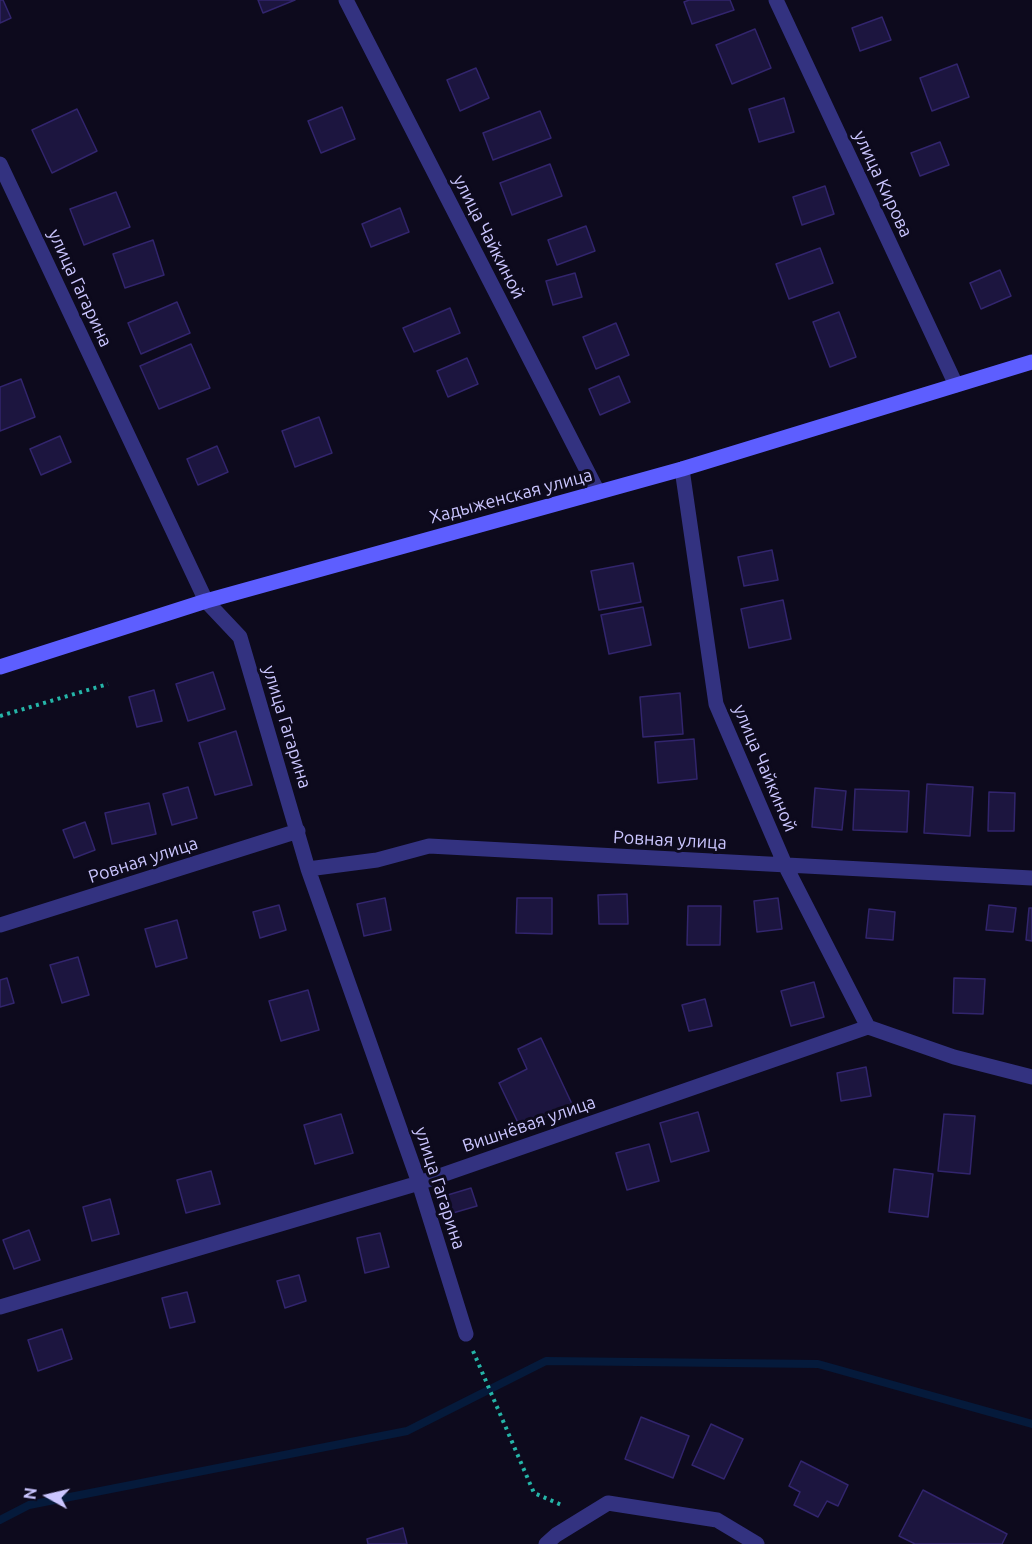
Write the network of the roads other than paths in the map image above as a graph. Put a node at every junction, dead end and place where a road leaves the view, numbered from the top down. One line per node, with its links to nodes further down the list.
1 (346, 0): 7 (street, улица Чайкиной)
2 (776, 0): 5 (street, улица Кирова)
3 (0, 164): 8 (street, улица Гагарина)
4 (1032, 362): 5 (main road, Хадыженская улица)
5 (956, 385): 6 (main road, Хадыженская улица)
6 (682, 469): 7 (main road, Хадыженская улица); 11 (street, улица Чайкиной)
7 (598, 492): 8 (main road, Хадыженская улица)
8 (206, 601): 9 (main road, Хадыженская улица); 10 (street, улица Гагарина)
9 (0, 667)
10 (298, 831): 12 (street, улица Гагарина); 14 (street, Ровная улица)
11 (786, 867): 12 (street, Ровная улица); 13 (street, Ровная улица); 15 (street, улица Чайкиной)
12 (309, 869): 17 (street, улица Гагарина)
13 (1032, 878)
14 (0, 926)
15 (868, 1027): 16 (street); 17 (street, Вишнёвая улица)
16 (1032, 1077)
17 (419, 1183): 18 (street, Вишнёвая улица); 19 (street, улица Гагарина)
18 (0, 1307)
19 (466, 1334)
20 (546, 1544): 21 (street)
21 (757, 1544)

